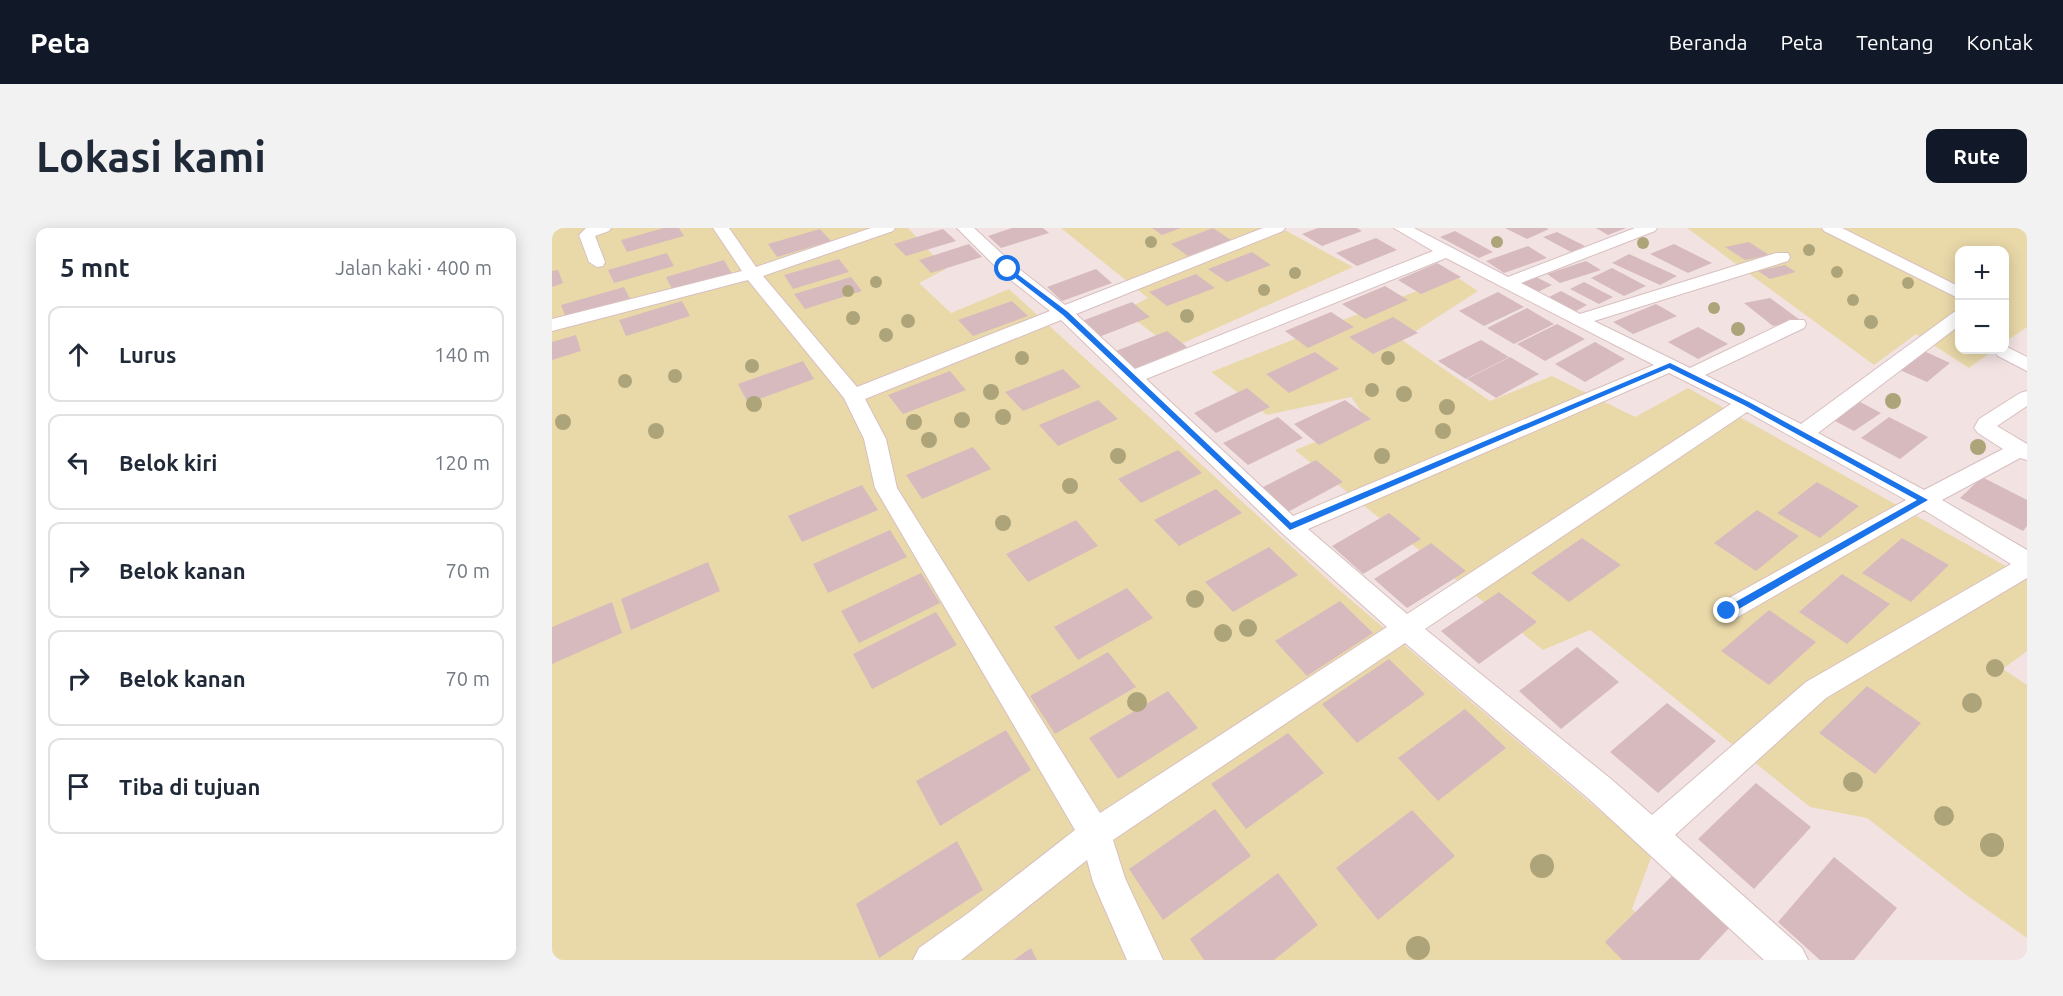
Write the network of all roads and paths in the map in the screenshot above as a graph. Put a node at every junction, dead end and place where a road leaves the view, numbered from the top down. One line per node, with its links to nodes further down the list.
1 (603, 228): 11 (street)
2 (721, 228): 12 (street)
3 (887, 228): 12 (street)
4 (965, 228): 15 (street)
5 (1277, 228): 15 (street)
6 (1402, 228): 9 (street)
7 (1650, 228): 13 (street)
8 (1830, 228): 14 (street)
9 (1448, 251): 13 (street); 24 (street)
10 (1782, 257): 17 (street)
11 (597, 261)
12 (752, 274): 19 (street); 25 (street)
13 (1507, 283): 17 (street)
14 (1955, 292)
15 (1065, 314): 24 (street); 25 (street)
16 (1955, 319): 28 (street)
17 (1578, 320): 21 (street)
18 (1797, 324): 23 (street)
19 (552, 326)
20 (2008, 354): 22 (street)
21 (1670, 365): 23 (street); 31 (street)
22 (2027, 365)
23 (1690, 375): 27 (street)
24 (1133, 377): 31 (street)
25 (853, 396): 35 (street)
26 (2027, 396): 29 (street)
27 (1746, 404): 28 (street); 34 (street)
28 (1801, 435): 30 (street)
29 (2024, 451): 30 (street)
30 (1924, 500): 32 (street); 33 (street)
31 (1290, 527): 34 (street)
32 (2027, 564): 36 (street)
33 (1727, 611)
34 (1407, 629): 35 (street); 36 (street)
35 (1095, 834): 37 (street); 38 (street)
36 (1652, 835): 39 (street)
37 (931, 960)
38 (1145, 960)
39 (1790, 960)

